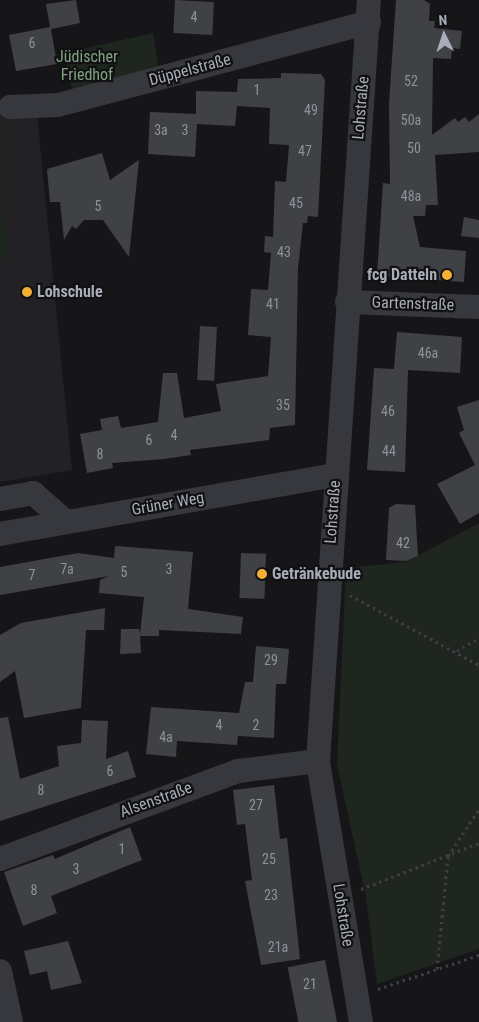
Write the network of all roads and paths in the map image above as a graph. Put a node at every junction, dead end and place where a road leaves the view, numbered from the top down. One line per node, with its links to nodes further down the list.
1 (369, 11): 2 (street, Düppelstraße); 3 (street, Lohstraße)
2 (10, 107)
3 (347, 302): 4 (street, Gartenstraße); 5 (street, Lohstraße)
4 (479, 307)
5 (335, 475): 7 (street, Grüner Weg); 9 (street, Lohstraße)
6 (0, 499): 7 (street)
7 (66, 522): 8 (street, Grüner Weg)
8 (0, 534)
9 (328, 588): 11 (path); 13 (street, Lohstraße)
10 (479, 638): 11 (path)
11 (456, 651): 12 (path)
12 (479, 665)
13 (318, 761): 17 (street, Alsenstraße); 18 (street, Lohstraße)
14 (479, 809): 16 (path)
15 (479, 843): 16 (path)
16 (448, 856): 18 (path); 20 (path)
17 (0, 859)
18 (340, 897): 22 (street, Lohstraße)
19 (479, 955): 20 (path)
20 (437, 969): 22 (path)
21 (0, 971): 23 (street)
22 (356, 996): 24 (street, Lohstraße)
23 (11, 1022)
24 (361, 1022)

